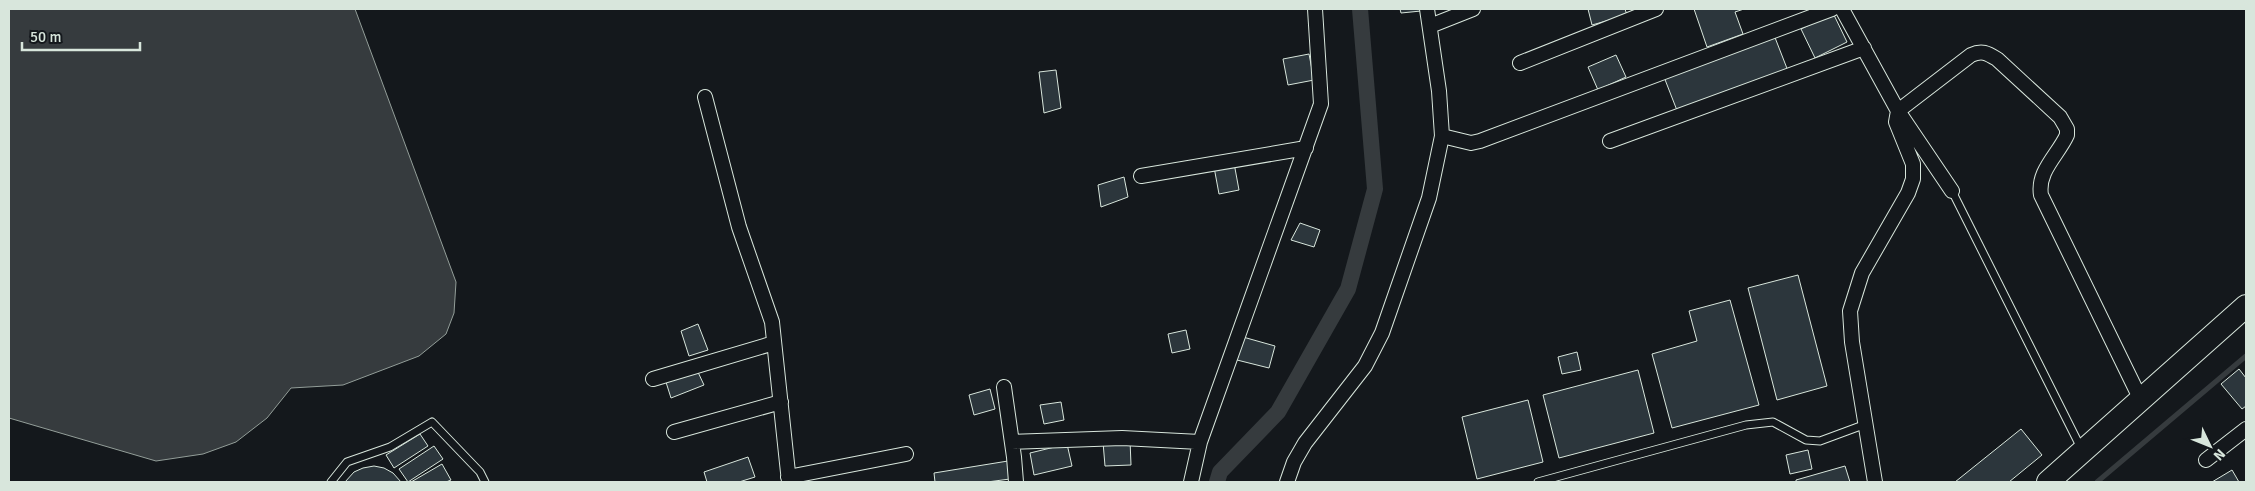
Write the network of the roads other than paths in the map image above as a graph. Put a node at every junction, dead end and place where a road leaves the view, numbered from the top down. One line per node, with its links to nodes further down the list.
1 (1316, 9): 14 (street)
2 (1427, 9): 7 (street)
3 (1474, 9): 7 (street)
4 (1656, 9): 9 (street)
5 (1832, 9): 12 (street)
6 (1842, 9): 8 (street)
7 (1430, 26): 12 (street)
8 (1864, 48): 11 (street); 13 (street)
9 (1520, 63)
10 (705, 97): 18 (street)
11 (1898, 111): 16 (street); 21 (street); 23 (street)
12 (1442, 136): 36 (street)
13 (1610, 141)
14 (1306, 148): 15 (street); 27 (street)
15 (1141, 176)
16 (1952, 190): 28 (lane)
17 (2246, 306): 21 (main road)
18 (774, 343): 19 (street); 22 (street)
19 (653, 379)
20 (1004, 387): 26 (street)
21 (2141, 400): 28 (main road)
22 (781, 402): 25 (street); 31 (street)
23 (1866, 424): 37 (lane); 38 (street)
24 (2246, 429): 30 (street)
25 (674, 432)
26 (1012, 442): 27 (street); 34 (street)
27 (1200, 442): 35 (street)
28 (2082, 452): 39 (main road)
29 (906, 454): 31 (street)
30 (2206, 460)
31 (788, 480)
32 (331, 482): 33 (lane)
33 (485, 482)
34 (1016, 482)
35 (1191, 482)
36 (1287, 482)
37 (1538, 482)
38 (1875, 482)
39 (2048, 482)

